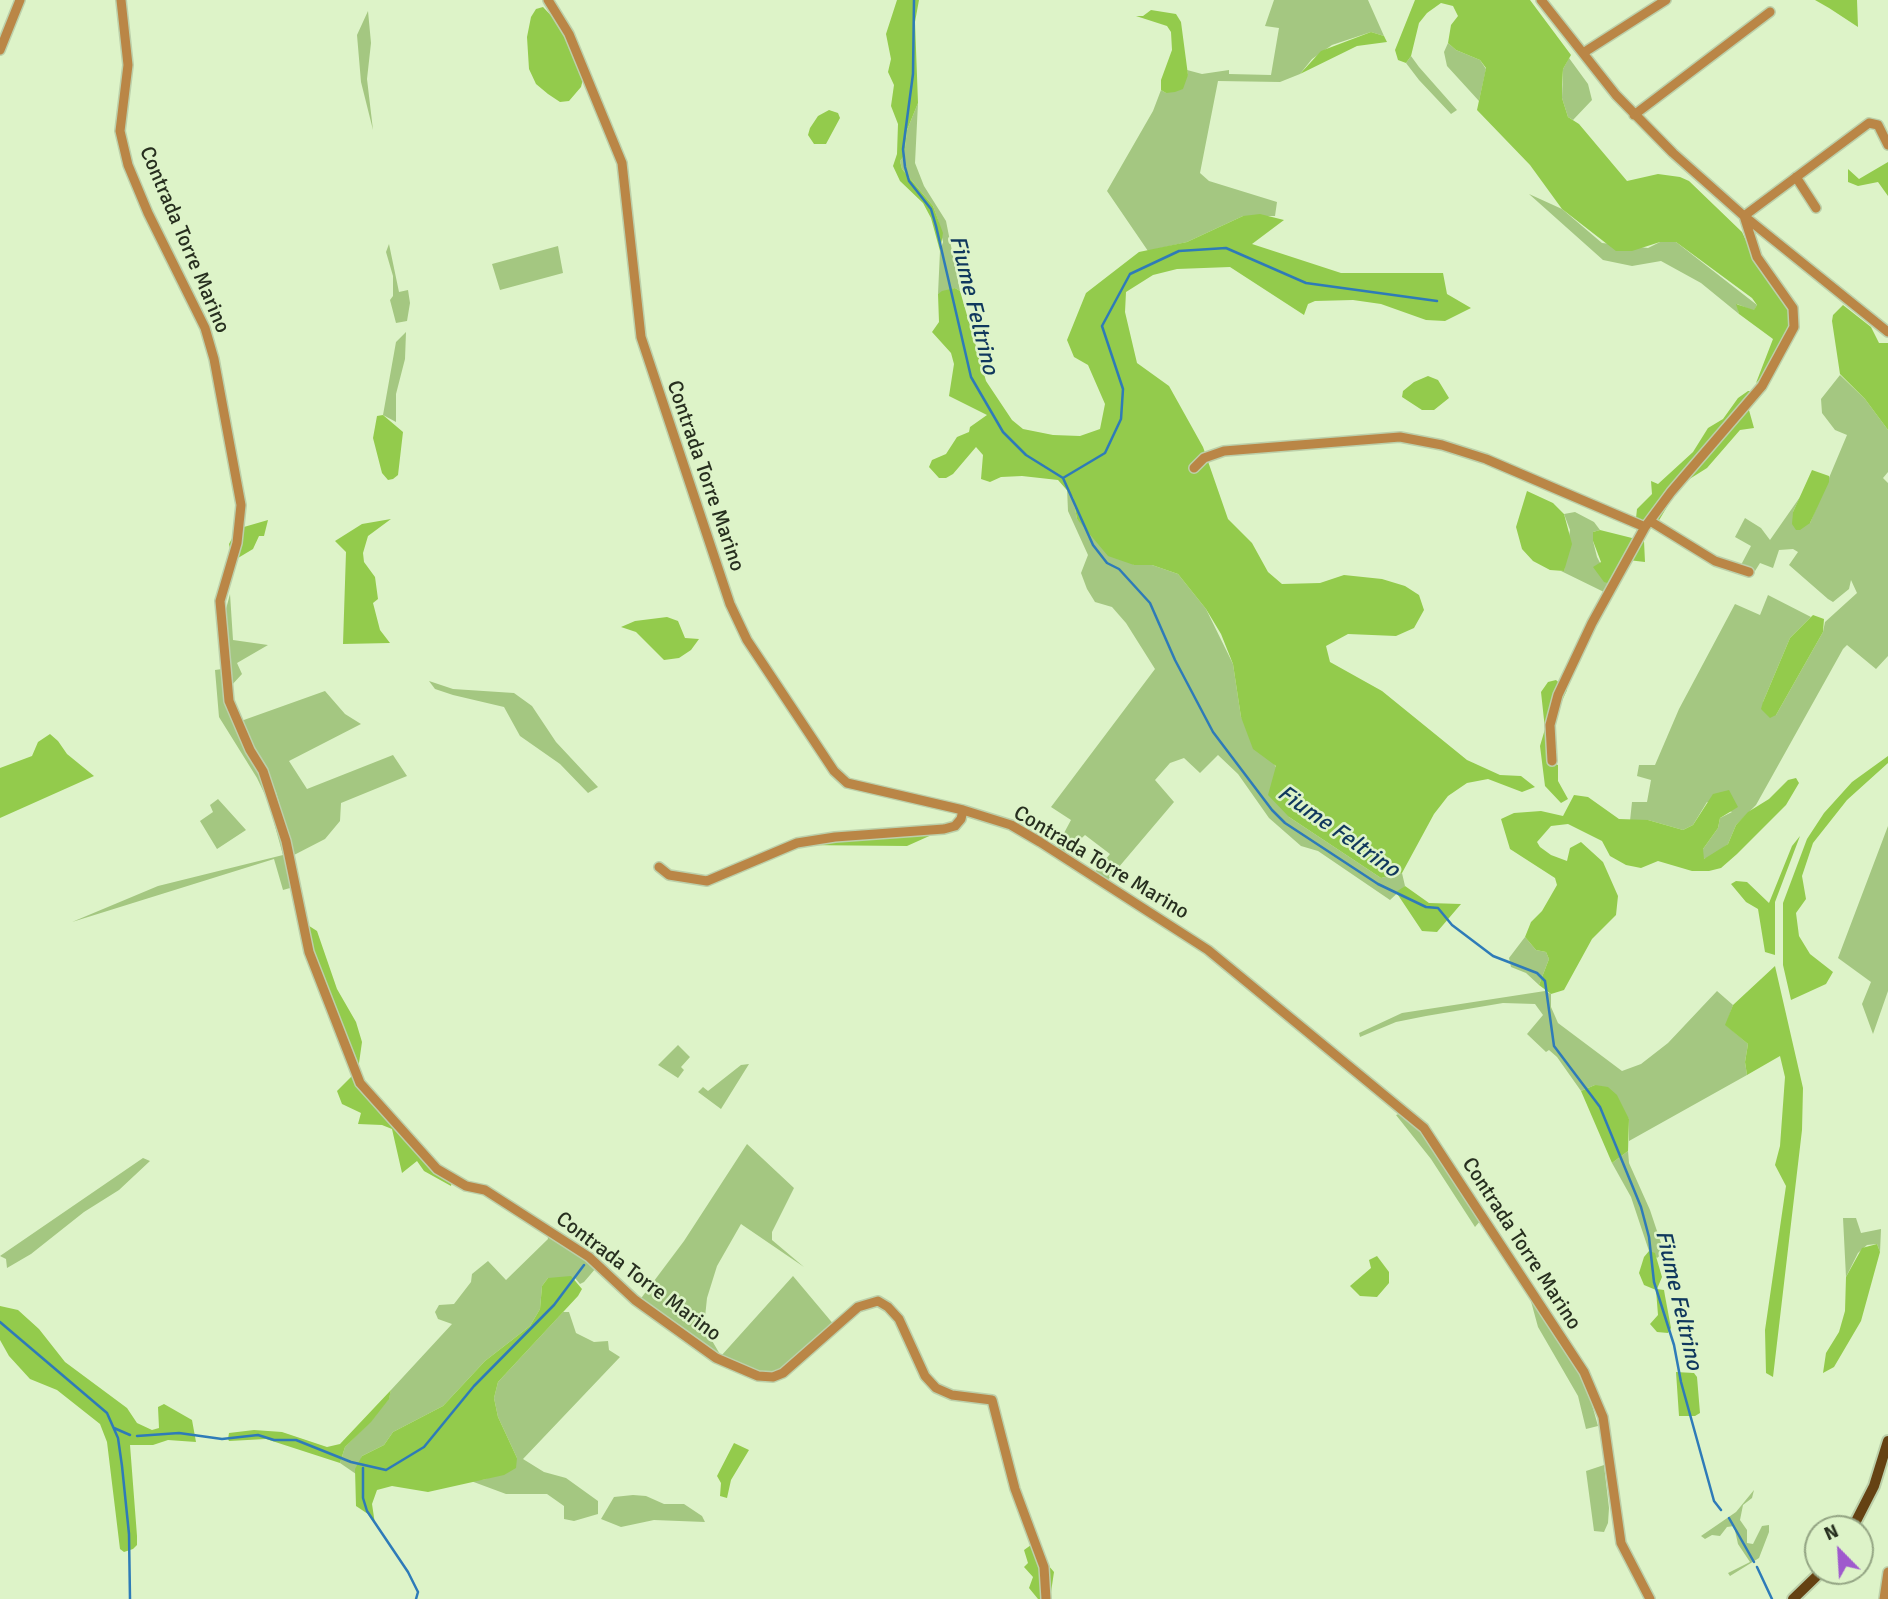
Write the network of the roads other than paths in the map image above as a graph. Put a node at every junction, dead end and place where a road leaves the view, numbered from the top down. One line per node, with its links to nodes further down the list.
1 (20, 0): 7 (street)
2 (121, 0): 25 (street, Contrada Torre Marino)
3 (548, 0): 19 (street, Contrada Torre Marino)
4 (1541, 0): 8 (street)
5 (1666, 0): 8 (street)
6 (1770, 12): 9 (street)
7 (0, 50)
8 (1583, 53): 9 (street)
9 (1634, 115): 13 (street)
10 (1888, 145): 11 (street)
11 (1796, 177): 12 (street); 13 (street)
12 (1816, 208)
13 (1744, 216): 14 (street); 16 (street)
14 (1888, 332)
15 (1194, 468): 16 (street)
16 (1647, 524): 17 (street); 18 (street)
17 (1749, 572)
18 (1552, 761)
19 (963, 810): 20 (street); 26 (street, Contrada Torre Marino)
20 (659, 867)
21 (1888, 1441): 22 (main road)
22 (1859, 1515)
23 (1888, 1572): 28 (street)
24 (1808, 1585): 27 (main road)
25 (1046, 1599)
26 (1650, 1599)
27 (1793, 1599)
28 (1884, 1599)

